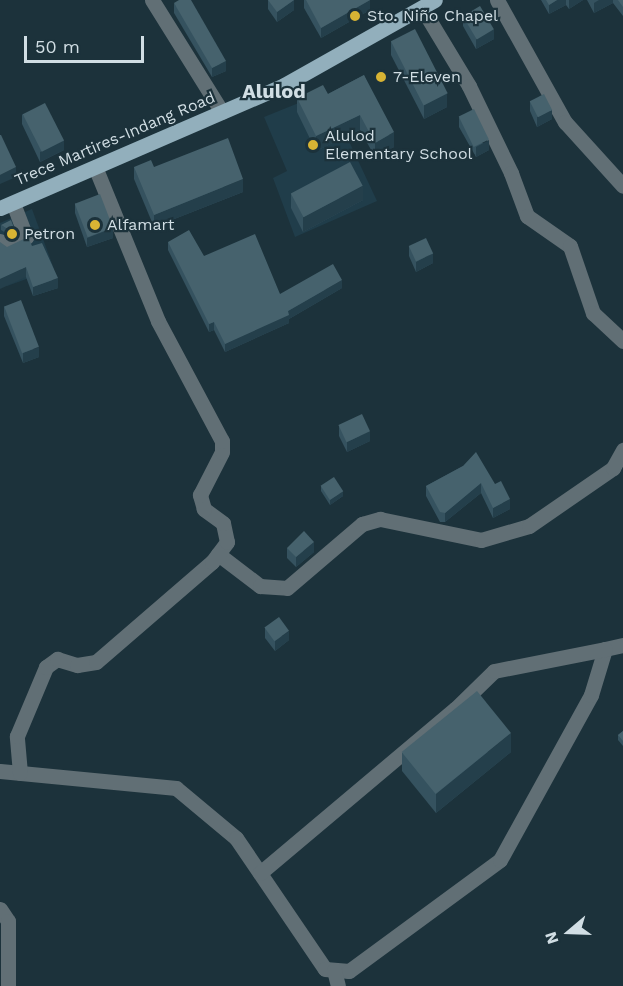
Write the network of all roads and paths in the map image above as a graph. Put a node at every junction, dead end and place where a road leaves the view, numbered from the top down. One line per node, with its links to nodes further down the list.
1 (152, 0): 4 (street)
2 (497, 0): 6 (street)
3 (428, 4): 4 (main road, Trece Martires-Indang Road); 9 (street)
4 (222, 112): 5 (main road, Trece Martires-Indang Road)
5 (95, 167): 7 (main road, Trece Martires-Indang Road); 12 (street)
6 (623, 186)
7 (7, 206): 8 (street)
8 (0, 241)
9 (623, 341)
10 (623, 450): 11 (street)
11 (618, 473): 12 (street)
12 (218, 554): 16 (street)
13 (623, 645): 14 (street)
14 (605, 649): 17 (street); 19 (street)
15 (0, 771): 16 (street)
16 (21, 773): 17 (street)
17 (260, 873): 19 (street)
18 (0, 909): 20 (street)
19 (334, 970): 21 (street)
20 (8, 986)
21 (338, 986)

